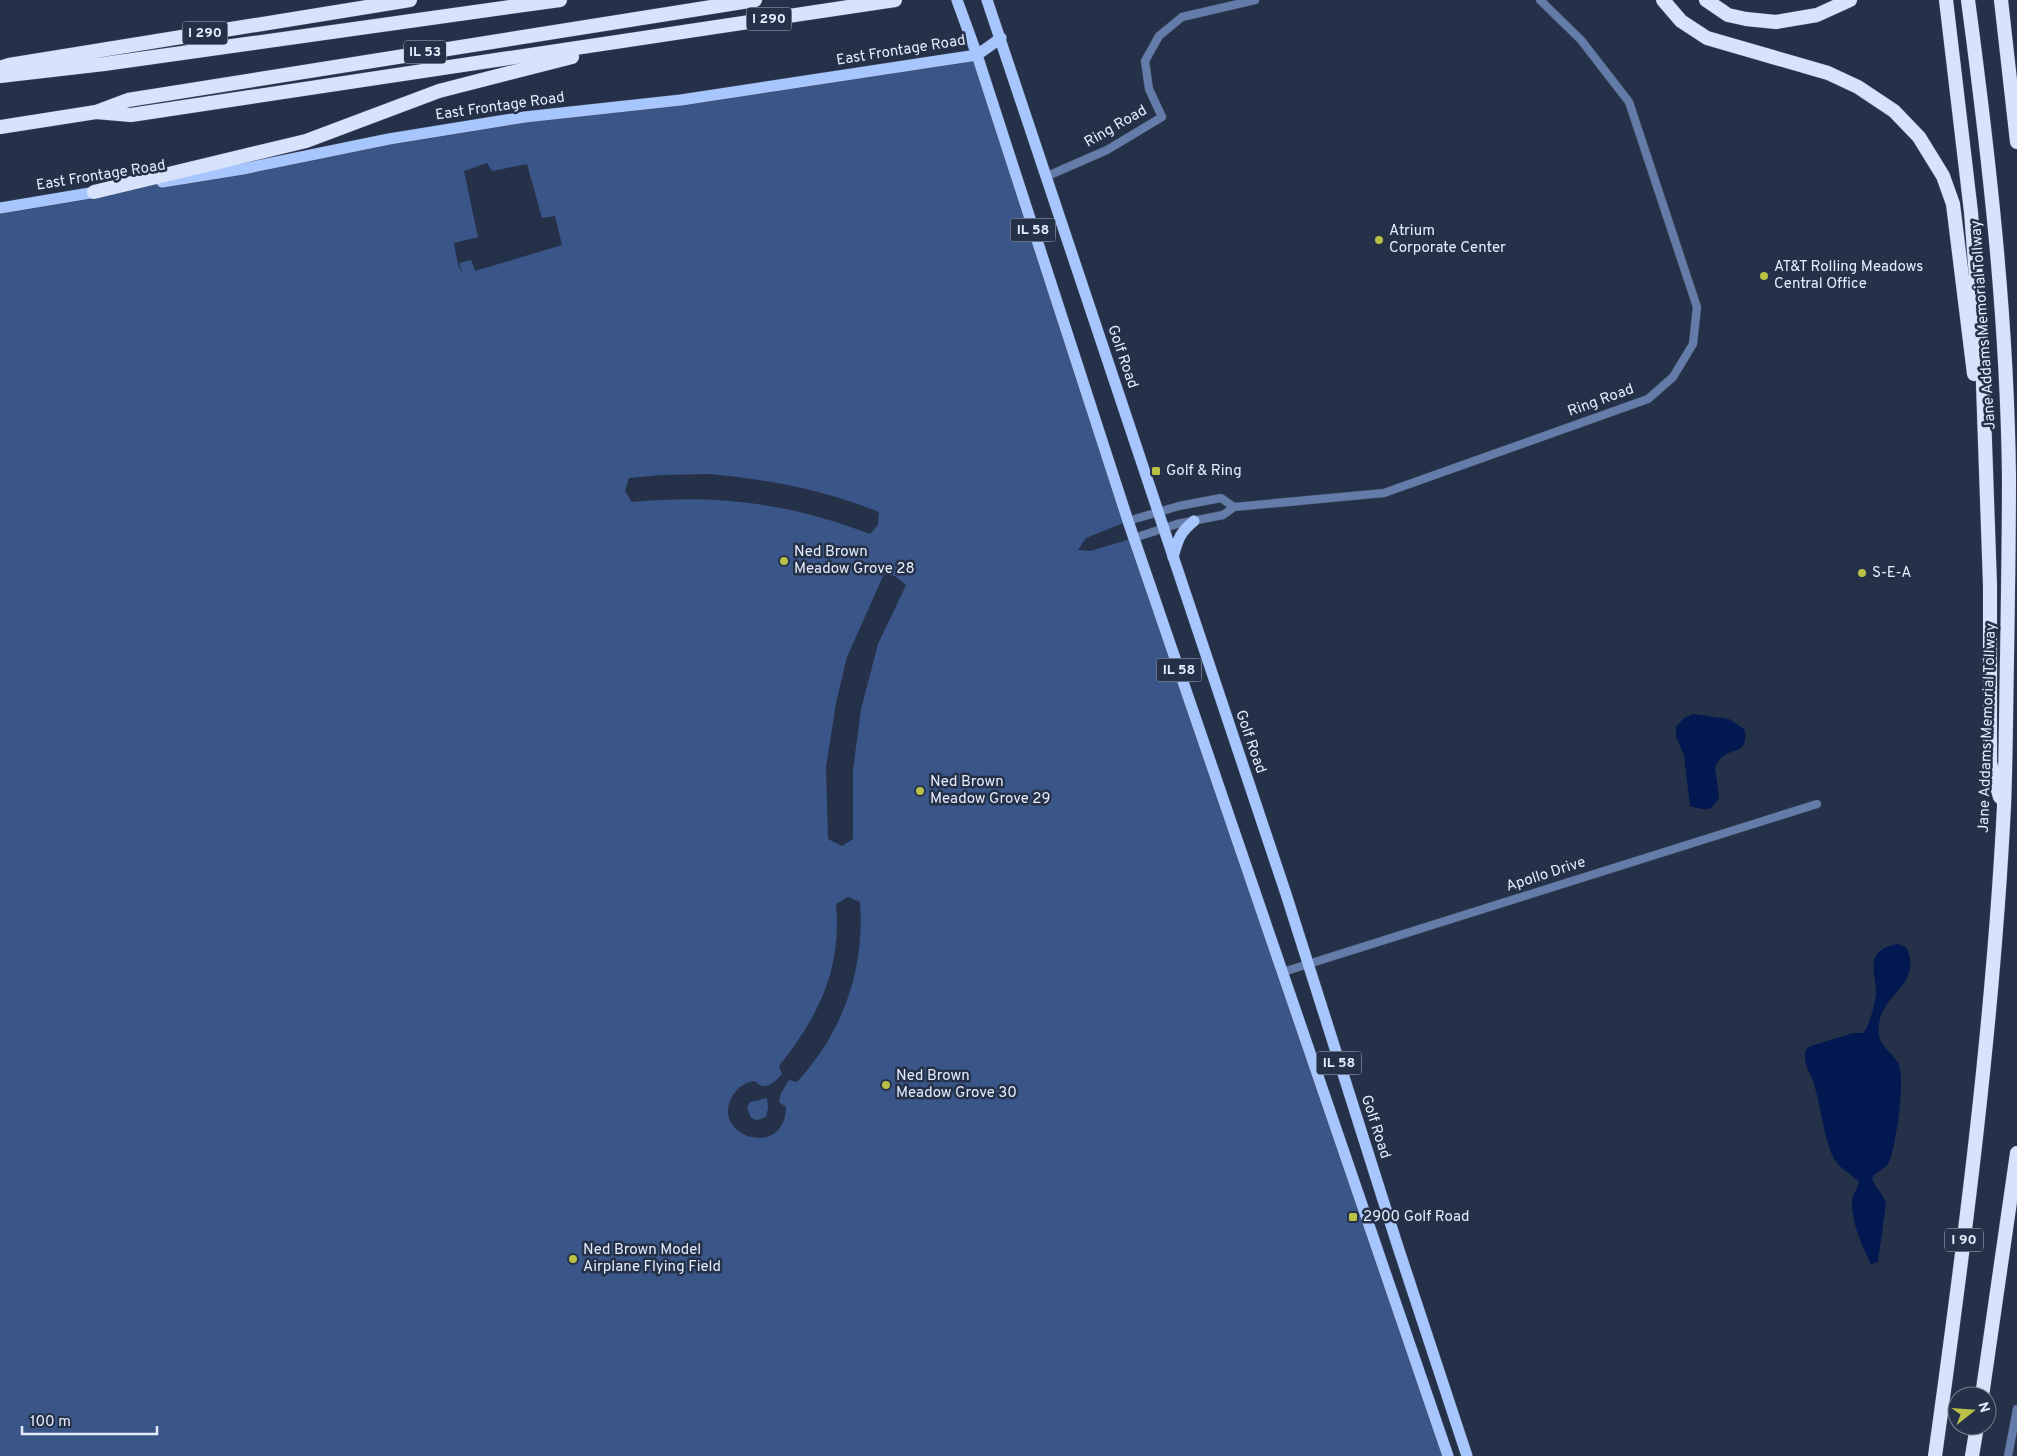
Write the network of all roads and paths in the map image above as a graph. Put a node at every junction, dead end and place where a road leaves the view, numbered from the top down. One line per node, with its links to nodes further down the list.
1 (410, 0): 18 (highway, I 290)
2 (560, 0): 19 (highway, IL 53)
3 (756, 0): 20 (highway, IL 53)
4 (895, 0): 16 (highway, I 290)
5 (957, 0): 17 (main road, IL 58)
6 (987, 0): 15 (main road, IL 58)
7 (1255, 0): 23 (street, Ring Road)
8 (1540, 0): 27 (street, Ring Road)
9 (1663, 0): 26 (highway)
10 (1706, 0): 11 (highway)
11 (1850, 0)
12 (1946, 0): 26 (highway)
13 (1968, 0): 35 (highway, Jane Addams Memorial Tollway / I 90)
14 (2002, 0): 22 (highway)
15 (1001, 38): 17 (main road, East Frontage Road); 23 (main road, Golf Road / IL 58)
16 (643, 39): 20 (highway, I 290); 24 (highway)
17 (977, 55): 24 (main road, East Frontage Road); 29 (main road, IL 58)
18 (0, 68)
19 (0, 76)
20 (96, 112): 21 (highway, I 290)
21 (0, 127)
22 (2017, 142)
23 (1045, 177): 28 (main road, Golf Road / IL 58)
24 (94, 192): 25 (main road, East Frontage Road)
25 (0, 208)
26 (1984, 465): 35 (highway)
27 (1234, 506): 28 (street, Ring Road); 30 (street, Ring Road)
28 (1158, 512): 29 (street, Ring Road); 31 (main road, Golf Road / IL 58)
29 (1128, 521): 32 (main road, IL 58)
30 (1194, 521): 31 (street, Ring Road); 33 (main road)
31 (1164, 529): 32 (street, Ring Road); 33 (main road, Golf Road / IL 58)
32 (1134, 538): 37 (main road, IL 58)
33 (1173, 557): 36 (main road, Golf Road / IL 58)
34 (1816, 804): 36 (street, Apollo Drive)
35 (2004, 809): 44 (highway, Jane Addams Memorial Tollway / I 90)
36 (1308, 964): 37 (street, Apollo Drive); 43 (main road, Golf Road / IL 58)
37 (1283, 972): 42 (main road, IL 58)
38 (2017, 1153): 39 (highway, I 90)
39 (1983, 1386)
40 (2017, 1409): 46 (street)
41 (1975, 1436): 45 (highway)
42 (1448, 1456)
43 (1467, 1456)
44 (1935, 1456)
45 (1972, 1456)
46 (2008, 1456)

